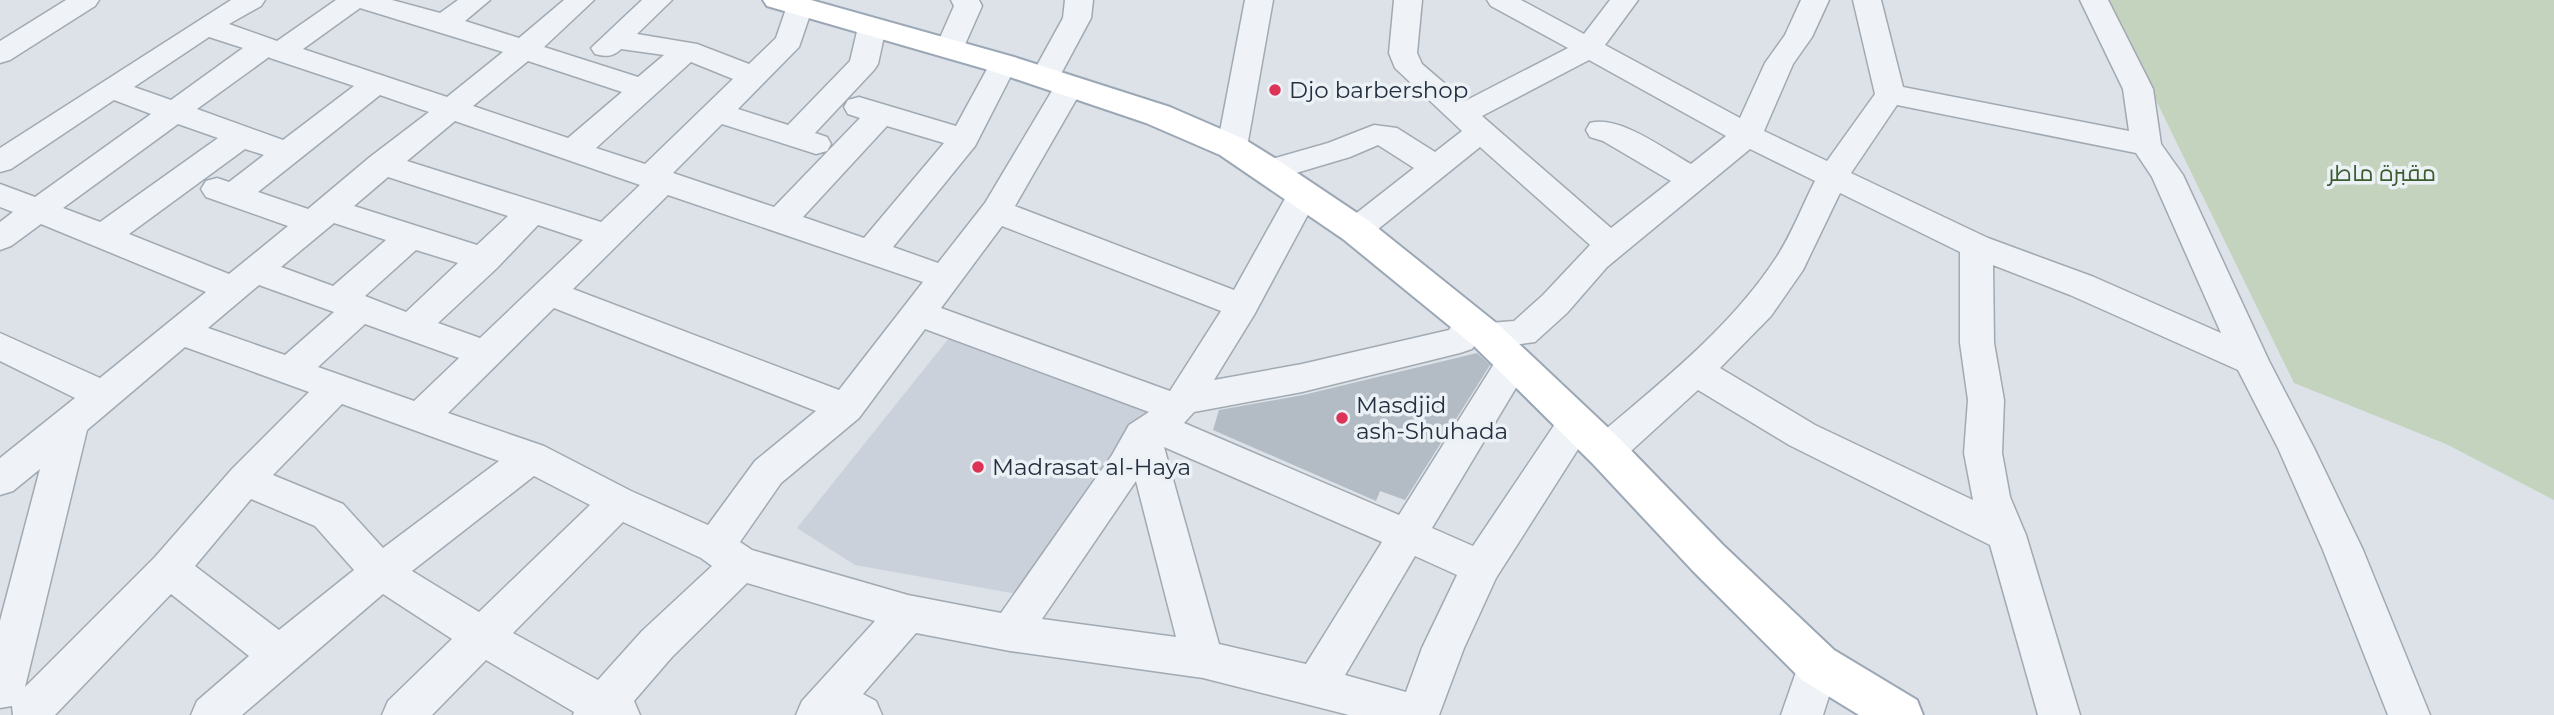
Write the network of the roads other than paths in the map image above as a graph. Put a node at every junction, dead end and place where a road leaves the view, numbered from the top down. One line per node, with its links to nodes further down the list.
1 (85, 0): 26 (street)
2 (354, 0): 22 (street)
3 (361, 0): 18 (street)
4 (475, 0): 18 (street)
5 (580, 0): 25 (street)
6 (658, 0): 20 (street)
7 (965, 0): 21 (street)
8 (1079, 0): 30 (street)
9 (1259, 0): 47 (street)
10 (1408, 0): 40 (street)
11 (1501, 0): 24 (street)
12 (1624, 0): 24 (street)
13 (1815, 0): 42 (street)
14 (1867, 0): 34 (street)
15 (2094, 0): 46 (street)
16 (788, 3): 19 (main road); 29 (street)
17 (221, 9): 22 (street); 32 (street)
18 (444, 23): 25 (street)
19 (872, 27): 21 (main road); 35 (street)
20 (615, 39): 23 (street); 28 (street)
21 (949, 48): 27 (main road)
22 (272, 49): 31 (street); 37 (street)
23 (687, 50): 29 (street); 33 (street)
24 (1587, 50): 40 (street); 42 (street)
25 (522, 51): 28 (street); 36 (street)
26 (0, 54)
27 (1003, 64): 30 (main road); 45 (street)
28 (581, 69): 33 (street)
29 (752, 76): 38 (street)
30 (1057, 82): 47 (main road); 63 (street)
31 (376, 84): 36 (street); 49 (street)
32 (112, 89): 37 (street); 51 (street)
33 (643, 89): 48 (street)
34 (1890, 94): 46 (street); 55 (street)
35 (832, 99): 39 (street); 44 (street)
36 (450, 109): 48 (street); 52 (street)
37 (173, 111): 43 (street); 62 (street)
38 (716, 111): 44 (street); 57 (street)
39 (881, 114): 45 (street); 50 (street)
40 (1471, 123): 53 (street); 72 (street)
41 (1601, 130): 58 (street)
42 (1747, 135): 55 (street); 58 (street)
43 (242, 136): 49 (street); 56 (street)
44 (794, 137): 50 (street)
45 (964, 139): 74 (street)
46 (2146, 145): 88 (street)
47 (1232, 147): 54 (main road)
48 (573, 151): 57 (street)
49 (289, 153): 61 (street)
50 (845, 153): 66 (street)
51 (0, 162)
52 (381, 164): 64 (street); 65 (street)
53 (1437, 168): 54 (street); 67 (street)
54 (1269, 170): 59 (main road)
55 (1833, 176): 73 (street); 90 (street)
56 (184, 178): 61 (street); 68 (street)
57 (657, 179): 66 (street); 70 (street)
58 (1692, 179): 72 (street)
59 (1303, 194): 67 (main road); 80 (street)
60 (0, 195): 62 (street)
61 (233, 195): 65 (street)
62 (40, 209): 68 (street); 71 (street)
63 (996, 211): 76 (street); 80 (street)
64 (531, 214): 70 (street); 75 (street)
65 (319, 215): 69 (street); 77 (street)
66 (780, 221): 74 (street)
67 (1356, 230): 83 (main road)
68 (105, 235): 77 (street)
69 (411, 236): 75 (street); 79 (street)
70 (607, 236): 78 (street)
71 (0, 237)
72 (1611, 246): 83 (street)
73 (1976, 246): 88 (street); 103 (street)
74 (871, 252): 76 (street)
75 (485, 260): 82 (street)
76 (944, 277): 81 (street)
77 (242, 279): 79 (street); 84 (street)
78 (547, 292): 86 (street); 93 (street)
79 (350, 304): 82 (street); 89 (street)
80 (1242, 306): 94 (street)
81 (918, 313): 93 (street); 94 (street)
82 (412, 327): 86 (street)
83 (1480, 329): 87 (main road); 94 (street)
84 (180, 332): 89 (street); 92 (street)
85 (0, 346): 92 (street)
86 (483, 353): 95 (street)
87 (1514, 360): 96 (main road); 104 (street)
88 (2251, 360): 125 (street)
89 (292, 370): 91 (street)
90 (1696, 371): 98 (street); 103 (street)
91 (335, 388): 95 (street); 101 (street)
92 (101, 394): 97 (street)
93 (846, 408): 105 (street)
94 (1165, 417): 104 (street); 110 (street); 113 (street)
95 (420, 418): 99 (street)
96 (1576, 422): 98 (main road); 106 (street)
97 (70, 423): 100 (street); 116 (street)
98 (1606, 451): 114 (main road)
99 (531, 457): 102 (street); 108 (street)
100 (0, 480)
101 (245, 480): 107 (street); 108 (street)
102 (618, 502): 105 (street); 111 (street)
103 (2007, 535): 124 (street)
104 (1407, 537): 106 (street); 115 (street)
105 (728, 555): 109 (street); 118 (street)
106 (1481, 567): 121 (street)
107 (169, 569): 112 (street); 116 (street)
108 (380, 571): 111 (street); 112 (street)
109 (908, 612): 110 (street); 117 (street)
110 (1010, 633): 113 (street)
111 (482, 636): 118 (street); 120 (street)
112 (278, 654): 119 (street)
113 (1203, 659): 115 (street)
114 (1818, 665): 122 (street); 123 (main road)
115 (1316, 686): 121 (street)
116 (19, 701)
117 (837, 710)
118 (606, 712)
119 (212, 715)
120 (403, 715)
121 (1417, 715)
122 (1802, 715)
123 (1900, 715)
124 (2059, 715)
125 (2409, 715)

